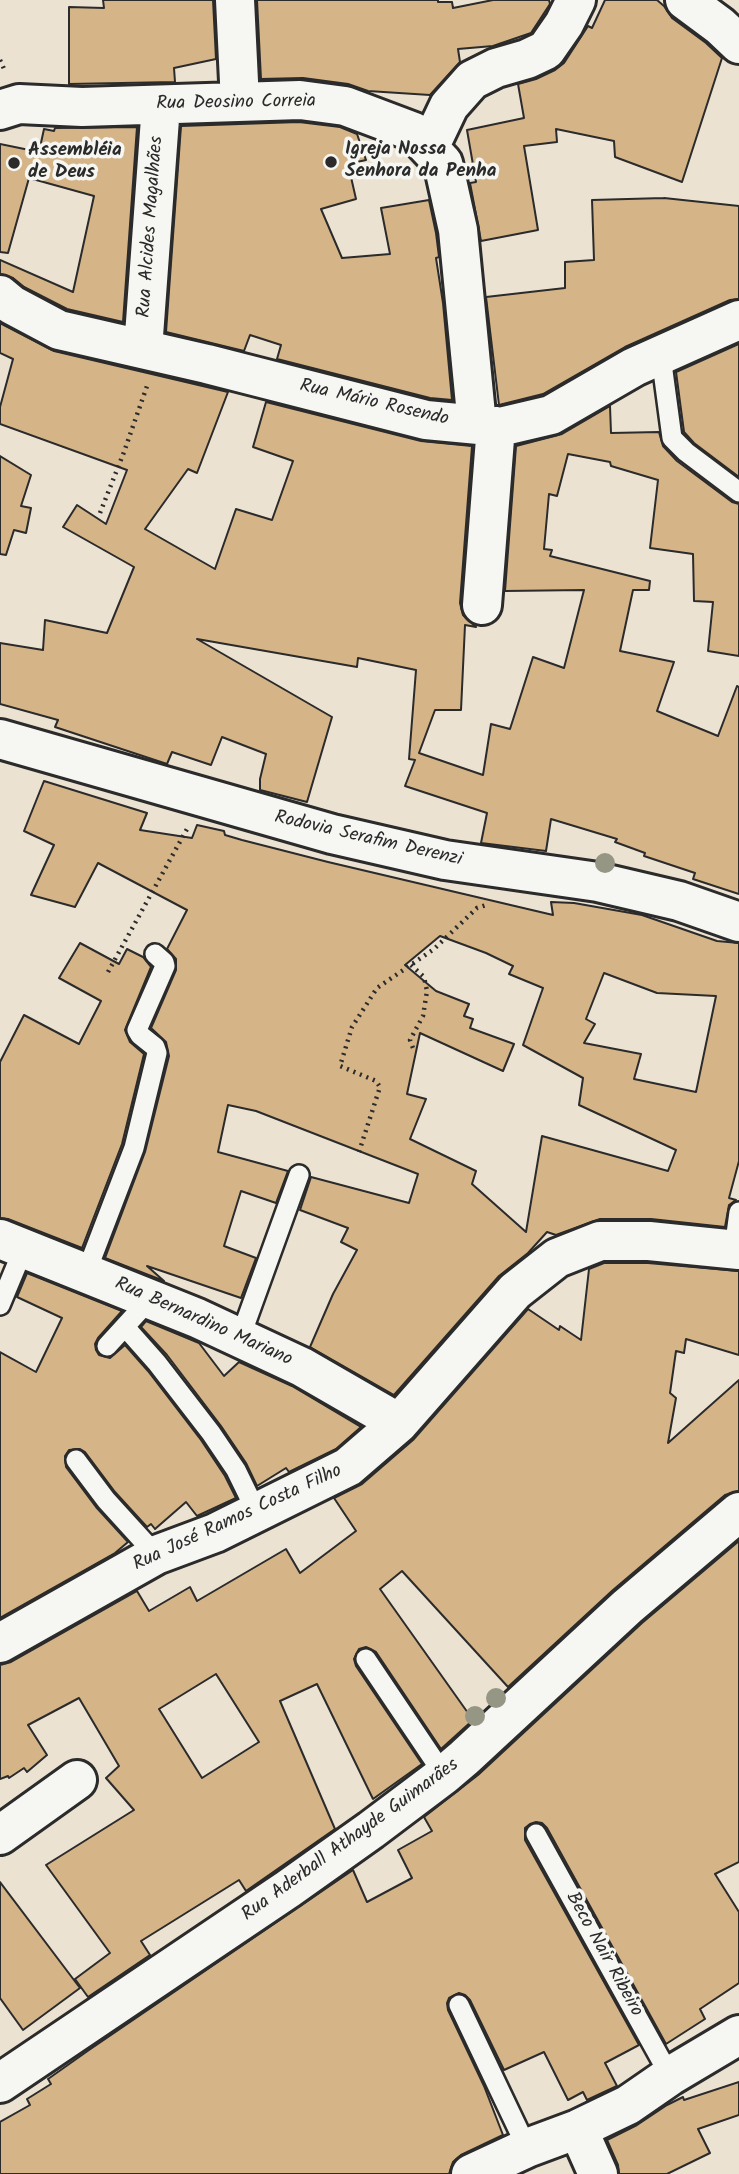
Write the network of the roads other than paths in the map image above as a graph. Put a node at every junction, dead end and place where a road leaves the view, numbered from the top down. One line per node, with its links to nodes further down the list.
1 (235, 0): 5 (street)
2 (576, 0): 8 (street)
3 (685, 0): 4 (street)
4 (730, 23)
5 (240, 102): 6 (street, Rua Deosino Correia); 8 (street, Rua Deosino Correia)
6 (160, 105): 7 (street, Rua Deosino Correia); 11 (street, Rua Alcides Magalhães)
7 (0, 110)
8 (429, 148): 13 (street, Rua Deosino Correia)
9 (0, 295): 11 (street, Rua Mário Rosendo)
10 (739, 320): 12 (street, Rua Mário Rosendo)
11 (151, 351): 13 (street, Rua Mário Rosendo)
12 (661, 356): 13 (street, Rua Mário Rosendo); 14 (lane)
13 (486, 426): 15 (street, Rua Deosino Correia)
14 (739, 492)
15 (482, 606)
16 (0, 739): 17 (street, Rodovia Serafim Derenzi)
17 (739, 922)
18 (155, 954): 23 (lane)
19 (299, 1175): 26 (lane)
20 (739, 1212): 22 (lane)
21 (12, 1244): 23 (street, Rua Bernardino Mariano); 24 (lane)
22 (736, 1249): 28 (street, Rua José Ramos Costa Filho)
23 (86, 1273): 25 (street, Rua Bernardino Mariano)
24 (0, 1305)
25 (137, 1314): 26 (street, Rua Bernardino Mariano); 27 (lane); 31 (lane)
26 (240, 1338): 28 (street, Rua Bernardino Mariano)
27 (107, 1346)
28 (399, 1423): 31 (street, Rua José Ramos Costa Filho)
29 (76, 1460): 32 (lane)
30 (739, 1511): 35 (street, Rua Aderball Athayde Guimarães)
31 (257, 1513): 32 (street, Rua José Ramos Costa Filho)
32 (156, 1555): 33 (street, Rua José Ramos Costa Filho)
33 (0, 1643)
34 (366, 1659): 35 (lane)
35 (444, 1775): 42 (street, Rua Aderball Athayde Guimarães)
36 (77, 1780): 38 (street)
37 (536, 1834): 41 (lane, Beco Nair Ribeiro)
38 (0, 1835)
39 (459, 2005): 44 (lane)
40 (739, 2035): 41 (street)
41 (670, 2076): 43 (street)
42 (0, 2083)
43 (578, 2129): 44 (street); 46 (street)
44 (527, 2148): 45 (street)
45 (471, 2174)
46 (598, 2174)

